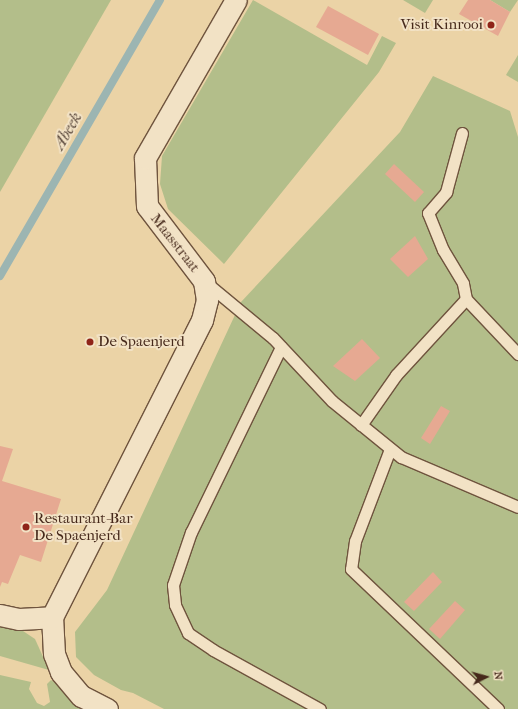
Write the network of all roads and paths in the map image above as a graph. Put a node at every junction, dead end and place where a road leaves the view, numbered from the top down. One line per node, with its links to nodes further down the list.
1 (236, 0): 3 (street, Maasstraat)
2 (462, 133): 4 (lane)
3 (204, 281): 5 (lane); 11 (street, Maasstraat)
4 (466, 299): 6 (lane); 7 (lane)
5 (281, 347): 7 (lane); 13 (lane)
6 (518, 354)
7 (361, 425): 8 (lane)
8 (390, 448): 9 (lane); 14 (lane)
9 (518, 507)
10 (0, 615): 11 (street)
11 (52, 617): 12 (street)
12 (107, 709)
13 (320, 709)
14 (498, 709)

